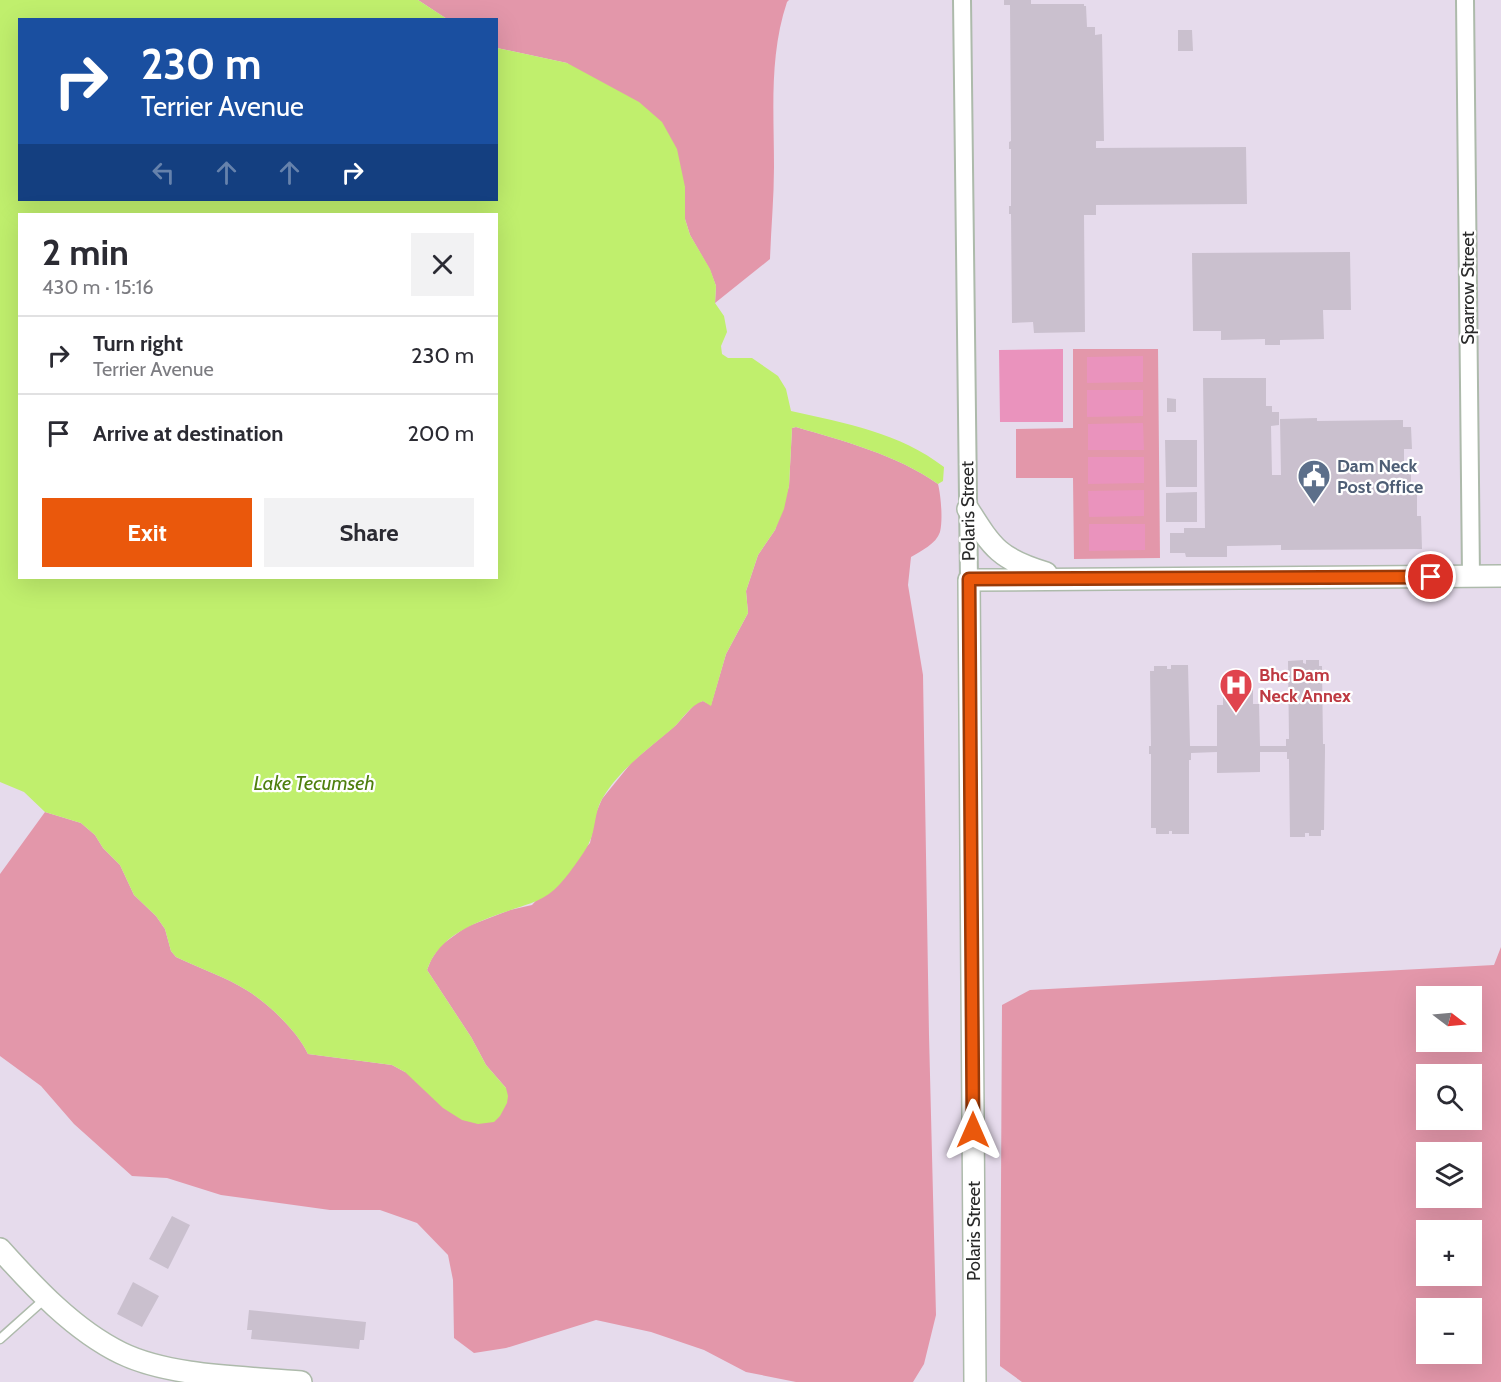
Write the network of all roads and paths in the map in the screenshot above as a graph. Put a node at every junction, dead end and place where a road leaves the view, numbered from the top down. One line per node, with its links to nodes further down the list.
1 (962, 0): 3 (street, Polaris Street)
2 (1465, 0): 5 (street, Sparrow Street)
3 (968, 509): 6 (street, Polaris Street); 7 (street)
4 (1501, 576): 5 (street)
5 (1471, 577): 7 (street)
6 (969, 579): 7 (street); 12 (street, Polaris Street)
7 (1067, 579)
8 (0, 1249): 9 (street)
9 (47, 1297): 10 (lane); 11 (street)
10 (0, 1339)
11 (301, 1382)
12 (975, 1382)

